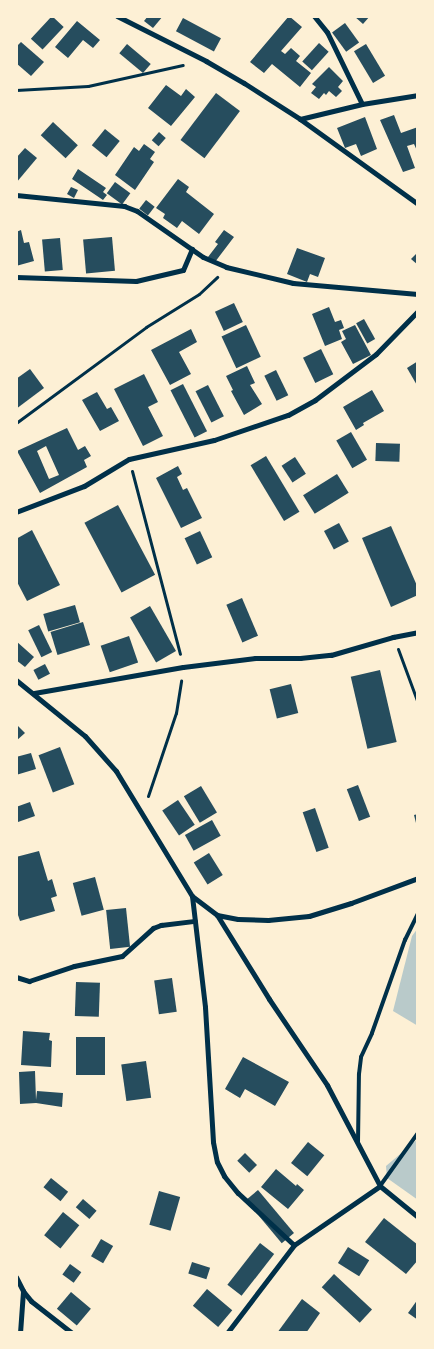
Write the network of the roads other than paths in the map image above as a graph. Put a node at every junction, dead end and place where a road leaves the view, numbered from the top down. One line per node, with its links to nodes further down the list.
1 (117, 16): 5 (street)
2 (314, 16): 4 (street)
3 (418, 95): 4 (street)
4 (362, 104): 5 (street)
5 (300, 119): 7 (street)
6 (16, 195): 8 (street)
7 (418, 204)
8 (192, 249): 9 (street); 10 (street)
9 (16, 277)
10 (418, 294)
11 (418, 311): 12 (street)
12 (16, 512)
13 (418, 632): 15 (street)
14 (16, 680): 15 (street)
15 (34, 693): 17 (street)
16 (418, 878): 19 (street)
17 (192, 896): 19 (street); 20 (street)
18 (418, 913): 23 (lane)
19 (217, 915): 23 (street)
20 (195, 921): 21 (street); 26 (street)
21 (16, 977)
22 (418, 1132): 24 (lane)
23 (358, 1146): 24 (street)
24 (380, 1186): 25 (street); 26 (street)
25 (418, 1217)
26 (294, 1245): 31 (street)
27 (16, 1277): 28 (street)
28 (23, 1291): 29 (street); 30 (street)
29 (20, 1333)
30 (72, 1333)
31 (227, 1333)

